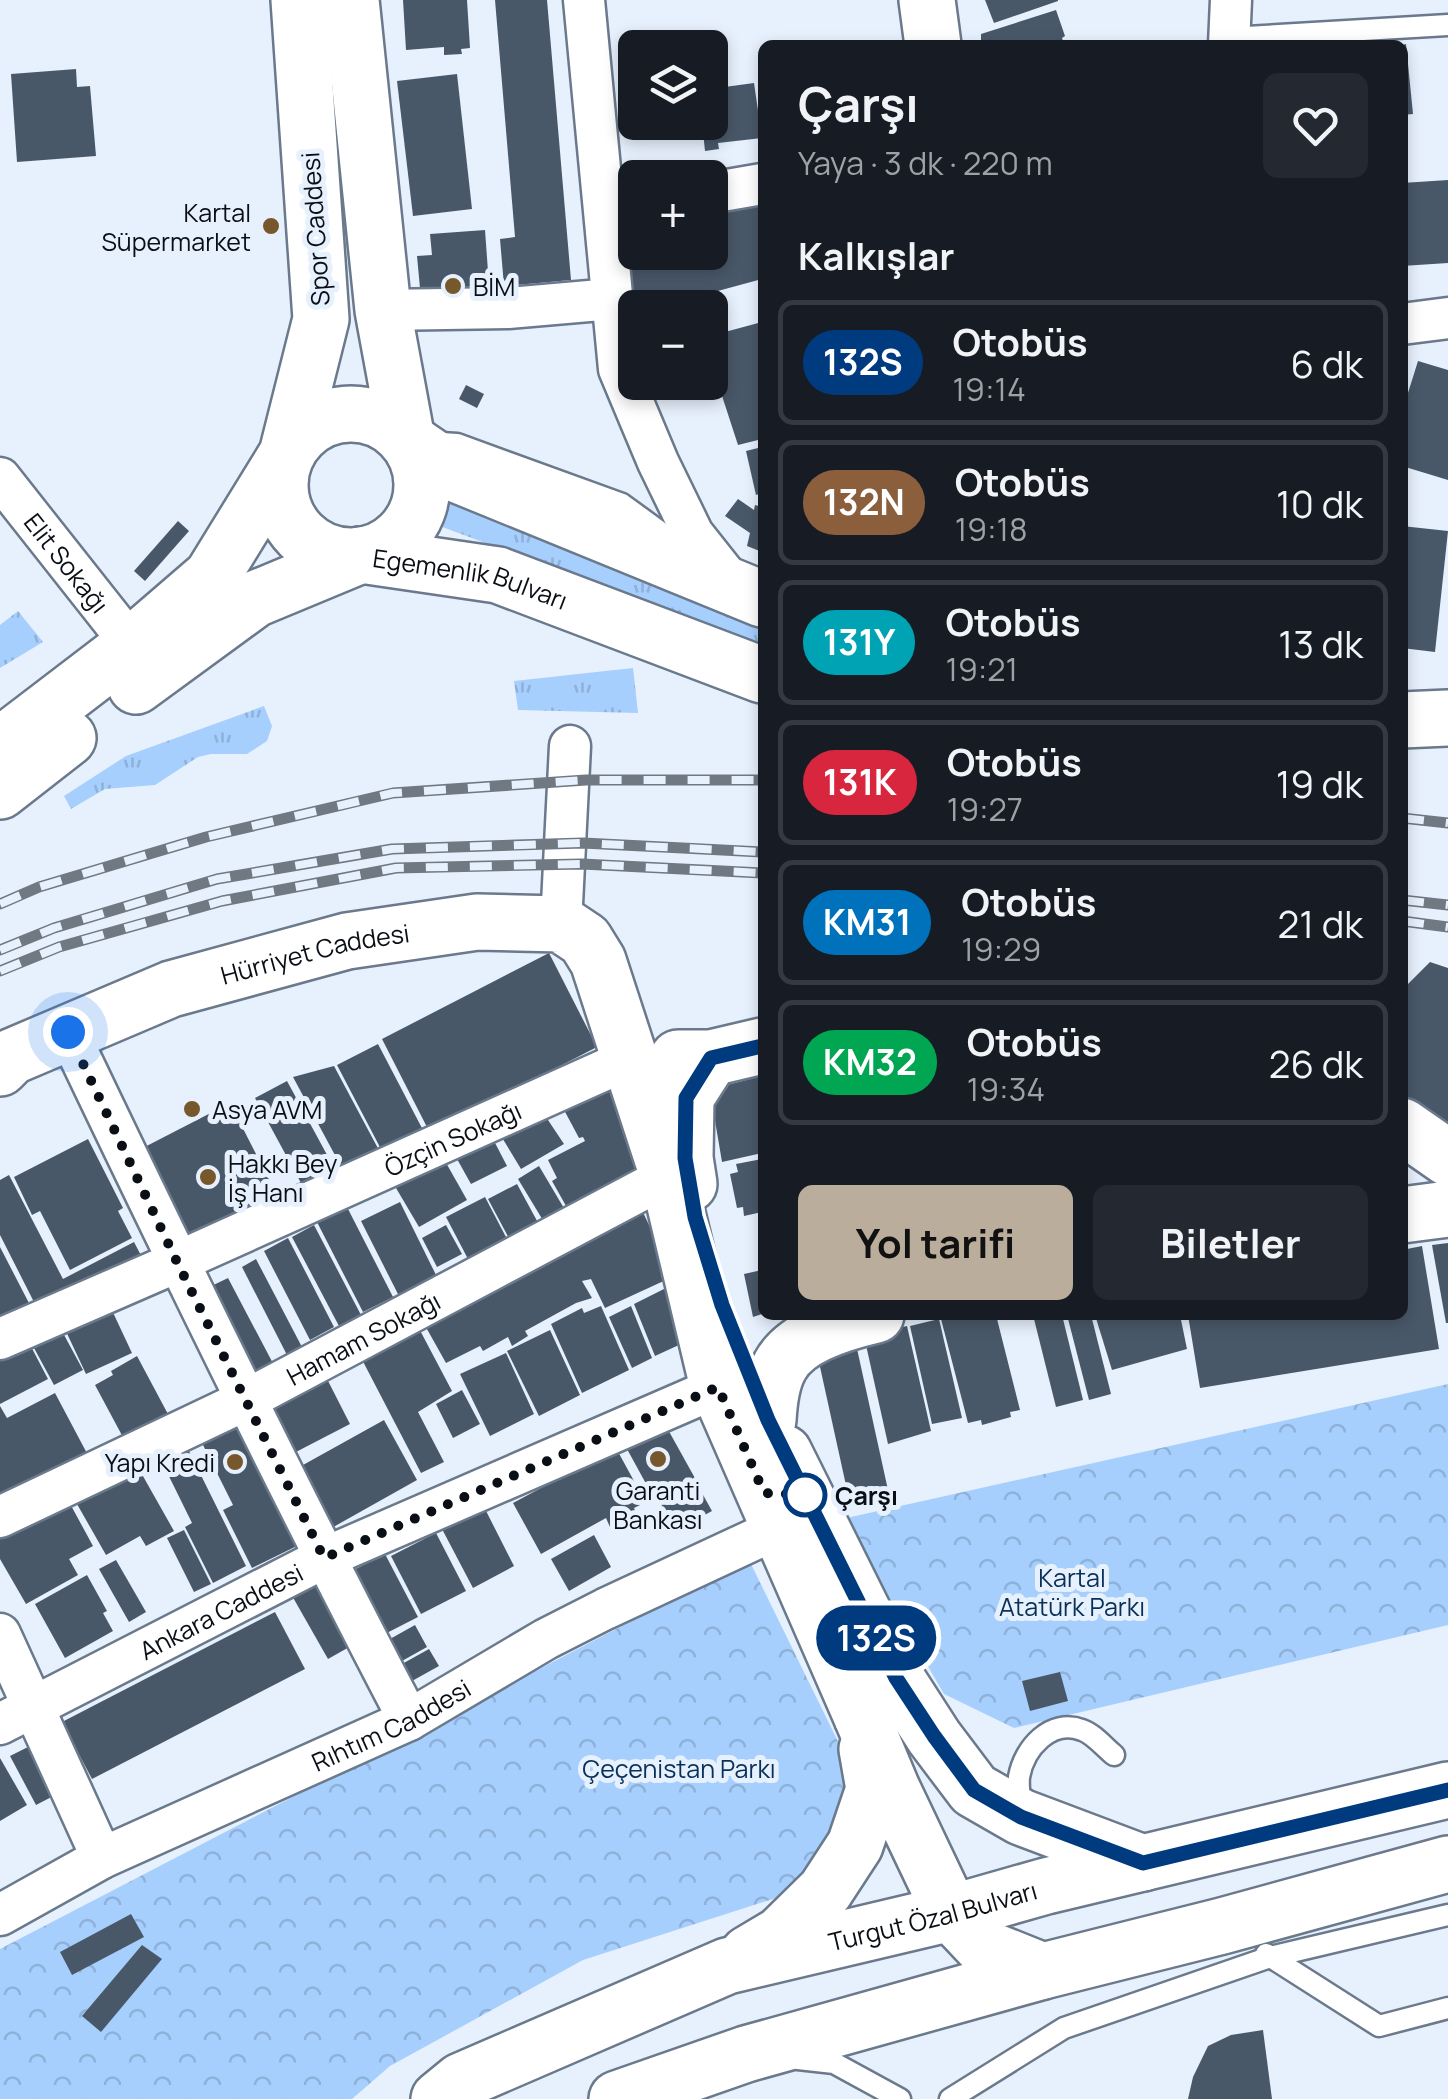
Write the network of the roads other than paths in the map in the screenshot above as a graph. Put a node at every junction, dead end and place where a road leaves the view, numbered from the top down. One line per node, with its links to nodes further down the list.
1 (299, 0): 17 (main road, Spor Caddesi)
2 (351, 0): 13 (main road)
3 (584, 0): 10 (street)
4 (926, 0): 7 (main road)
5 (1448, 24): 6 (lane)
6 (1230, 28)
7 (933, 40)
8 (758, 185): 9 (street)
9 (728, 190)
10 (618, 202)
11 (618, 221): 12 (street)
12 (612, 298): 13 (street); 20 (street)
13 (383, 310): 16 (main road)
14 (1448, 318): 15 (street)
15 (1408, 323)
16 (407, 440): 17 (main road); 19 (main road); 20 (main road)
17 (287, 454): 19 (main road); 21 (main road)
18 (0, 478): 21 (street, Elit Sokağı)
19 (363, 563): 22 (main road, Egemenlik Bulvarı); 27 (main road, Egemenlik Bulvarı)
20 (749, 593)
21 (132, 645): 25 (main road)
22 (758, 673)
23 (1448, 718): 24 (main road)
24 (1408, 720)
25 (0, 746)
26 (570, 746): 28 (street)
27 (0, 791)
28 (561, 924): 29 (main road); 30 (main road, Hürriyet Caddesi)
29 (609, 994): 31 (main road); 32 (main road)
30 (68, 1032): 33 (main road, Hürriyet Caddesi); 39 (street)
31 (737, 1052): 44 (main road)
32 (629, 1059): 36 (main road); 39 (street, Özçin Sokağı)
33 (0, 1068)
34 (1408, 1130): 35 (main road)
35 (1448, 1158)
36 (668, 1176): 42 (main road); 43 (street, Hamam Sokağı)
37 (1448, 1209): 38 (main road)
38 (1408, 1214)
39 (177, 1262): 41 (street, Özçin Sokağı); 43 (street)
40 (854, 1320): 44 (main road)
41 (0, 1339)
42 (718, 1387): 46 (main road); 47 (street, Ankara Caddesi)
43 (246, 1400): 45 (street, Hamam Sokağı); 47 (street)
44 (768, 1420): 54 (main road)
45 (0, 1517)
46 (779, 1528): 50 (main road); 51 (street, Rıhtım Caddesi)
47 (324, 1558): 49 (street, Ankara Caddesi); 51 (street)
48 (0, 1634): 49 (street)
49 (17, 1715): 55 (street)
50 (862, 1717): 58 (main road); 63 (main road)
51 (408, 1720): 55 (street, Rıhtım Caddesi)
52 (1114, 1755): 54 (lane)
53 (1448, 1790): 56 (main road, Turgut Özal Bulvarı)
54 (1021, 1817): 56 (main road)
55 (102, 1858): 60 (street, Rıhtım Caddesi)
56 (1143, 1863): 58 (main road, Turgut Özal Bulvarı)
57 (1448, 1864): 61 (main road)
58 (951, 1913): 63 (main road, Turgut Özal Bulvarı); 64 (main road)
59 (1448, 1914): 62 (lane)
60 (0, 1915)
61 (1222, 1926): 62 (lane); 64 (main road)
62 (1270, 1957): 65 (lane); 70 (lane)
63 (728, 1966): 67 (main road, Turgut Özal Bulvarı)
64 (1042, 1971): 66 (main road)
65 (1448, 2008)
66 (746, 2054): 68 (main road); 69 (lane)
67 (439, 2099)
68 (617, 2099)
69 (900, 2099)
70 (950, 2099)

